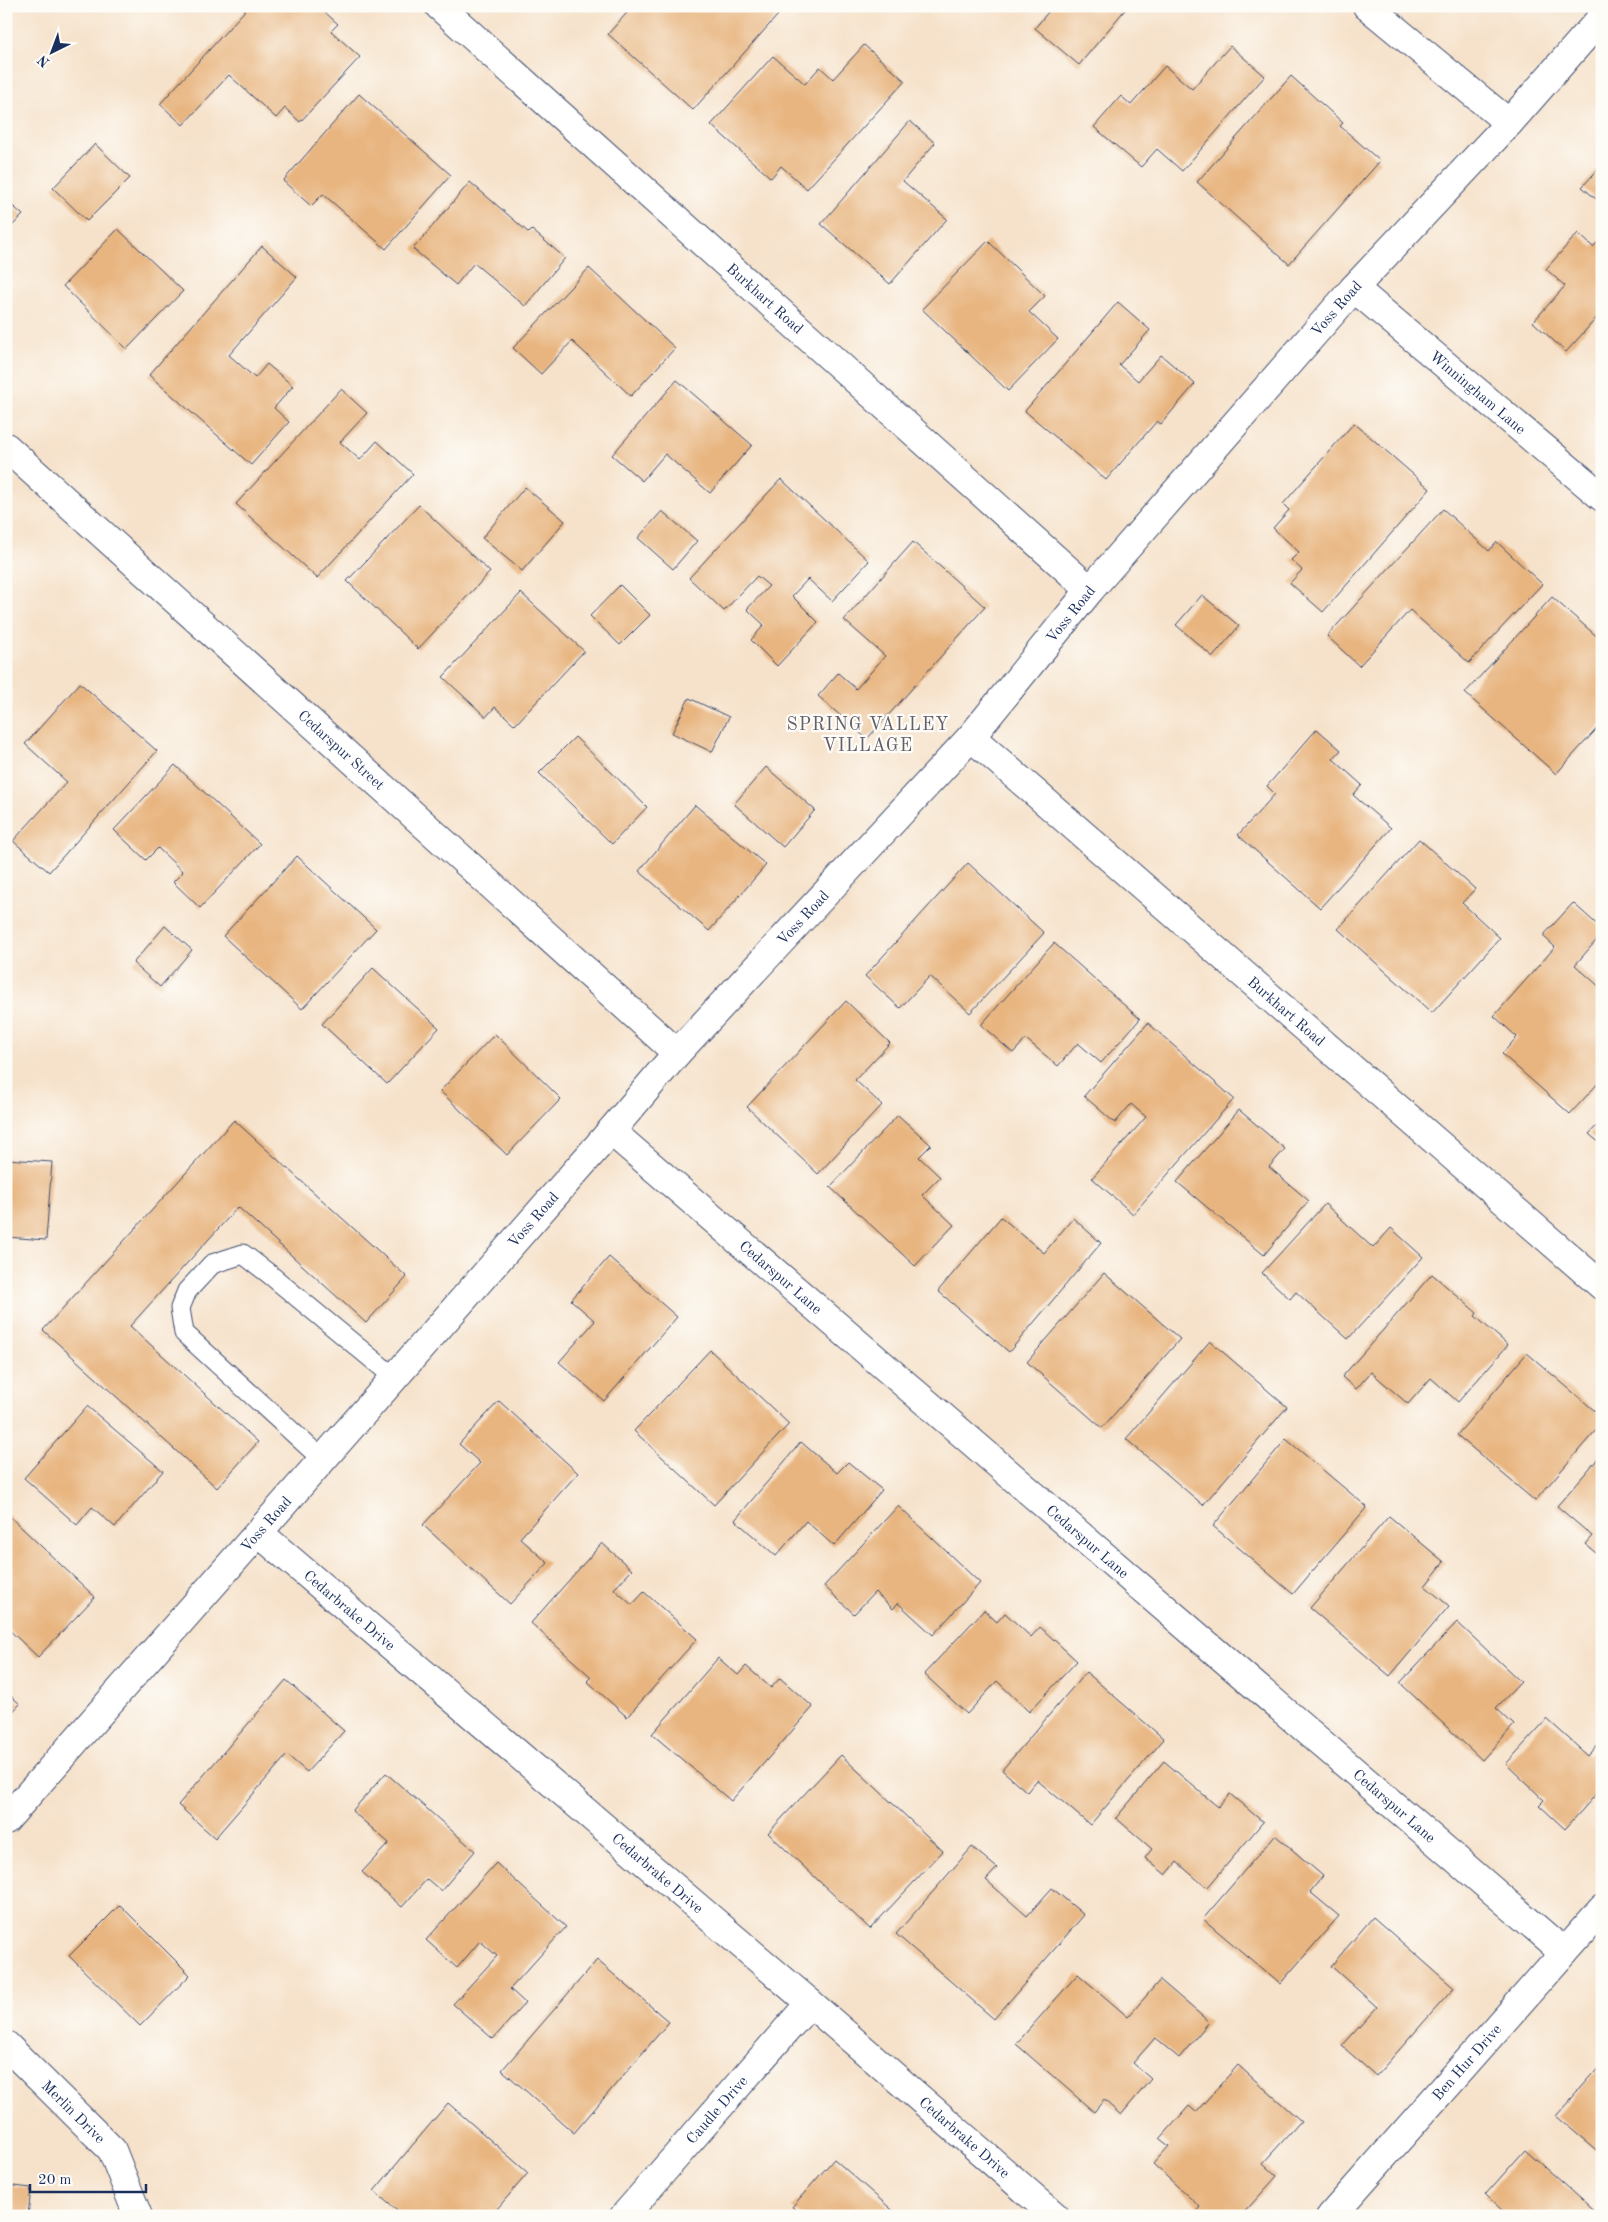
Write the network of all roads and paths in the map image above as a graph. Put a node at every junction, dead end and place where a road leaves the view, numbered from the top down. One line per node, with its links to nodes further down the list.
1 (439, 6): 8 (street, Burkhart Road)
2 (1367, 6): 4 (street)
3 (1602, 17): 4 (street, Voss Road)
4 (1509, 123): 5 (street, Voss Road)
5 (1354, 288): 7 (street, Winningham Lane); 8 (street, Voss Road)
6 (6, 447): 10 (street, Cedarspur Street)
7 (1602, 497)
8 (1090, 590): 9 (street, Voss Road)
9 (971, 737): 10 (street, Voss Road); 12 (street, Burkhart Road)
10 (677, 1053): 11 (street, Voss Road)
11 (611, 1131): 13 (street, Voss Road); 18 (street, Cedarspur Lane)
12 (1602, 1286)
13 (395, 1378): 14 (street, Voss Road); 14 (lane)
14 (323, 1460): 15 (street, Voss Road)
15 (259, 1533): 16 (street, Voss Road); 19 (street, Cedarbrake Drive)
16 (6, 1820)
17 (1602, 1909): 18 (street, Ben Hur Drive)
18 (1564, 1952): 24 (street, Ben Hur Drive)
19 (810, 2003): 22 (street, Caudle Drive); 23 (street, Cedarbrake Drive)
20 (6, 2045): 21 (street, Merlin Drive)
21 (138, 2216)
22 (624, 2216)
23 (1055, 2216)
24 (1331, 2216)

